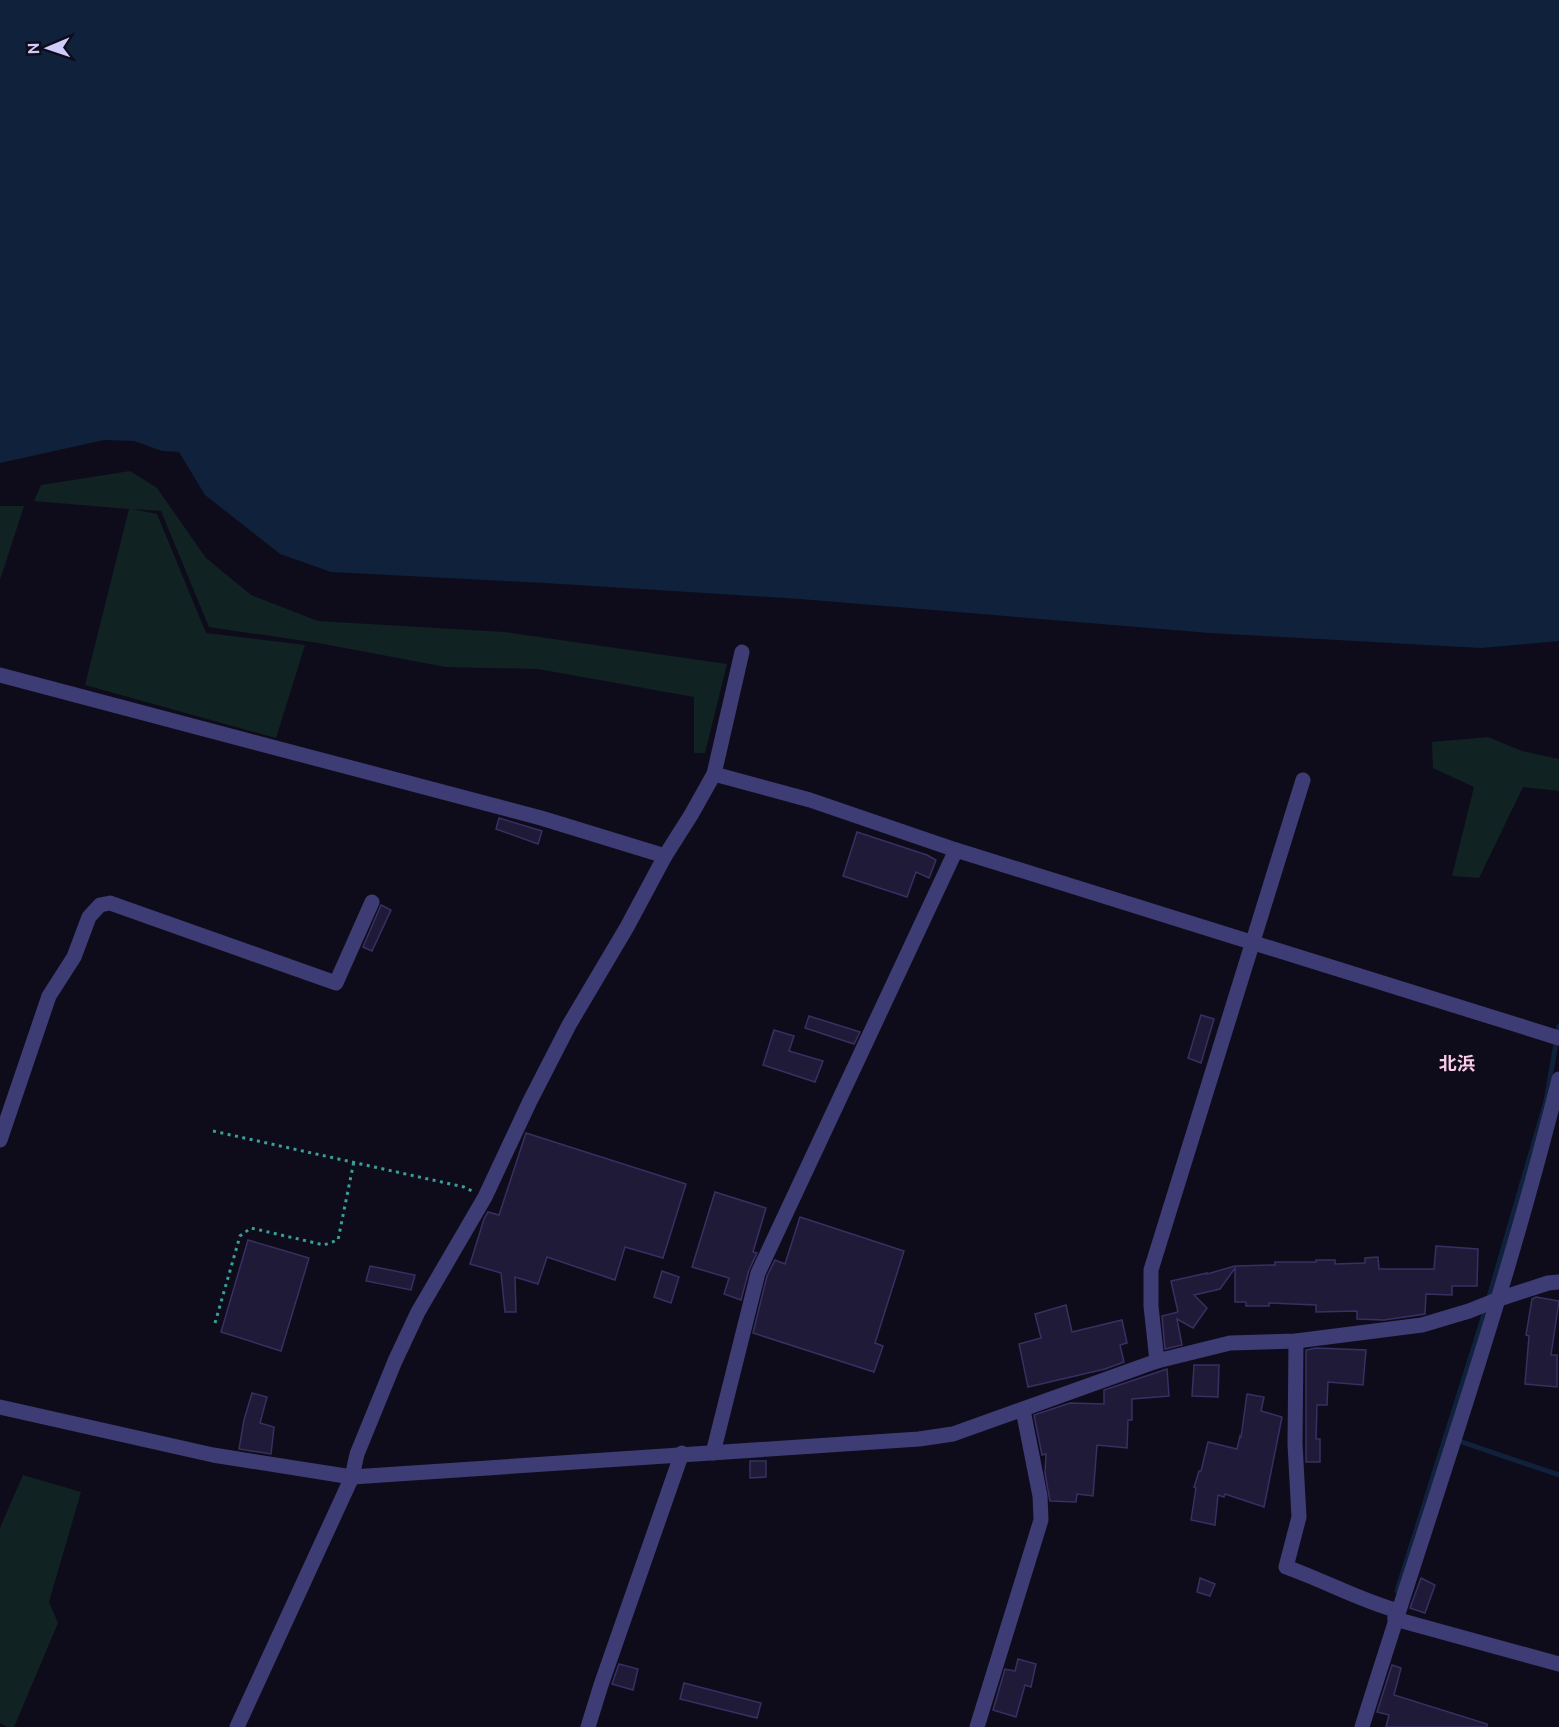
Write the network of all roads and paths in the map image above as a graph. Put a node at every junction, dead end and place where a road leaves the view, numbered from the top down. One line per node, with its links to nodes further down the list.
1 (742, 652): 3 (street)
2 (0, 675): 6 (street)
3 (714, 774): 5 (street); 6 (street)
4 (1302, 780): 8 (street)
5 (956, 850): 8 (street); 23 (street)
6 (665, 856): 14 (street)
7 (372, 902): 12 (street)
8 (1251, 942): 9 (street); 19 (street)
9 (1556, 1037)
10 (1559, 1079): 16 (street)
11 (213, 1131): 13 (path)
12 (0, 1140)
13 (354, 1161): 14 (path); 17 (path)
14 (484, 1197): 24 (street)
15 (1559, 1282): 16 (street)
16 (1496, 1301): 18 (street); 25 (street)
17 (214, 1323)
18 (1296, 1341): 19 (street); 25 (street)
19 (1157, 1361): 21 (street)
20 (0, 1407): 24 (street)
21 (1023, 1410): 23 (street); 29 (street)
22 (682, 1453): 23 (street); 24 (street); 28 (street)
23 (713, 1453)
24 (352, 1477): 27 (street)
25 (1390, 1612): 26 (street); 30 (street)
26 (1559, 1664)
27 (237, 1727)
28 (588, 1727)
29 (976, 1727)
30 (1362, 1727)

